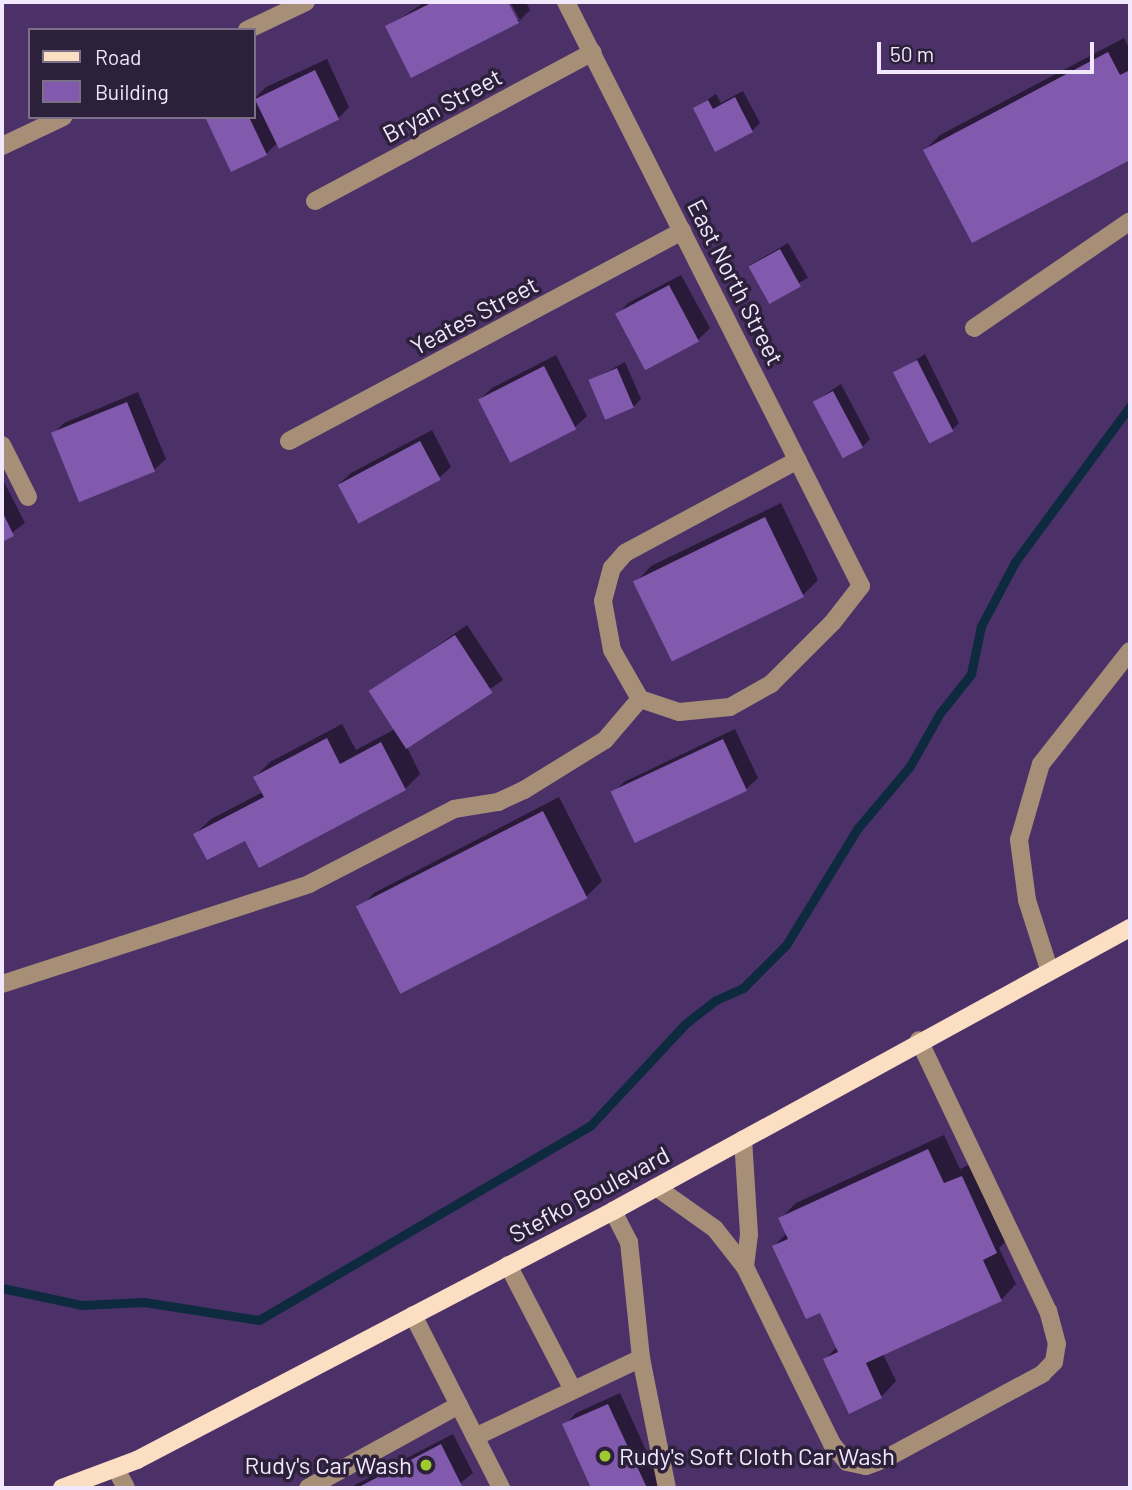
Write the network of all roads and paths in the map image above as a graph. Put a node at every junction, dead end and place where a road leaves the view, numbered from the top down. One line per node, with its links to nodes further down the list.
1 (306, 2): 3 (street)
2 (566, 2): 4 (street, East North Street)
3 (251, 28)
4 (593, 52): 7 (street, Bryan Street); 9 (street, East North Street)
5 (59, 119): 6 (street)
6 (2, 146)
7 (315, 201)
8 (1130, 221): 10 (street)
9 (683, 231): 11 (street, Yeates Street); 13 (street, East North Street)
10 (974, 328)
11 (289, 441)
12 (2, 445): 14 (street)
13 (798, 460): 16 (street); 16 (street, East North Street)
14 (28, 497)
15 (1130, 651): 18 (street)
16 (640, 699): 19 (street)
17 (1130, 928): 18 (main road, Stefko Boulevard)
18 (1049, 969): 20 (main road, Stefko Boulevard)
19 (2, 984)
20 (919, 1040): 21 (main road, Stefko Boulevard); 25 (street)
21 (743, 1139): 22 (main road, Stefko Boulevard); 25 (street)
22 (656, 1188): 23 (main road, Stefko Boulevard); 25 (street)
23 (613, 1211): 24 (main road, Stefko Boulevard); 27 (street)
24 (508, 1265): 26 (main road, Stefko Boulevard); 28 (street)
25 (745, 1267)
26 (413, 1315): 29 (street); 31 (main road, Stefko Boulevard)
27 (641, 1358): 28 (street); 36 (street)
28 (573, 1390): 30 (street)
29 (459, 1405): 30 (street); 34 (street)
30 (475, 1437): 35 (street)
31 (116, 1469): 32 (main road, Stefko Boulevard); 33 (street)
32 (62, 1488)
33 (126, 1488)
34 (308, 1488)
35 (501, 1488)
36 (667, 1488)

